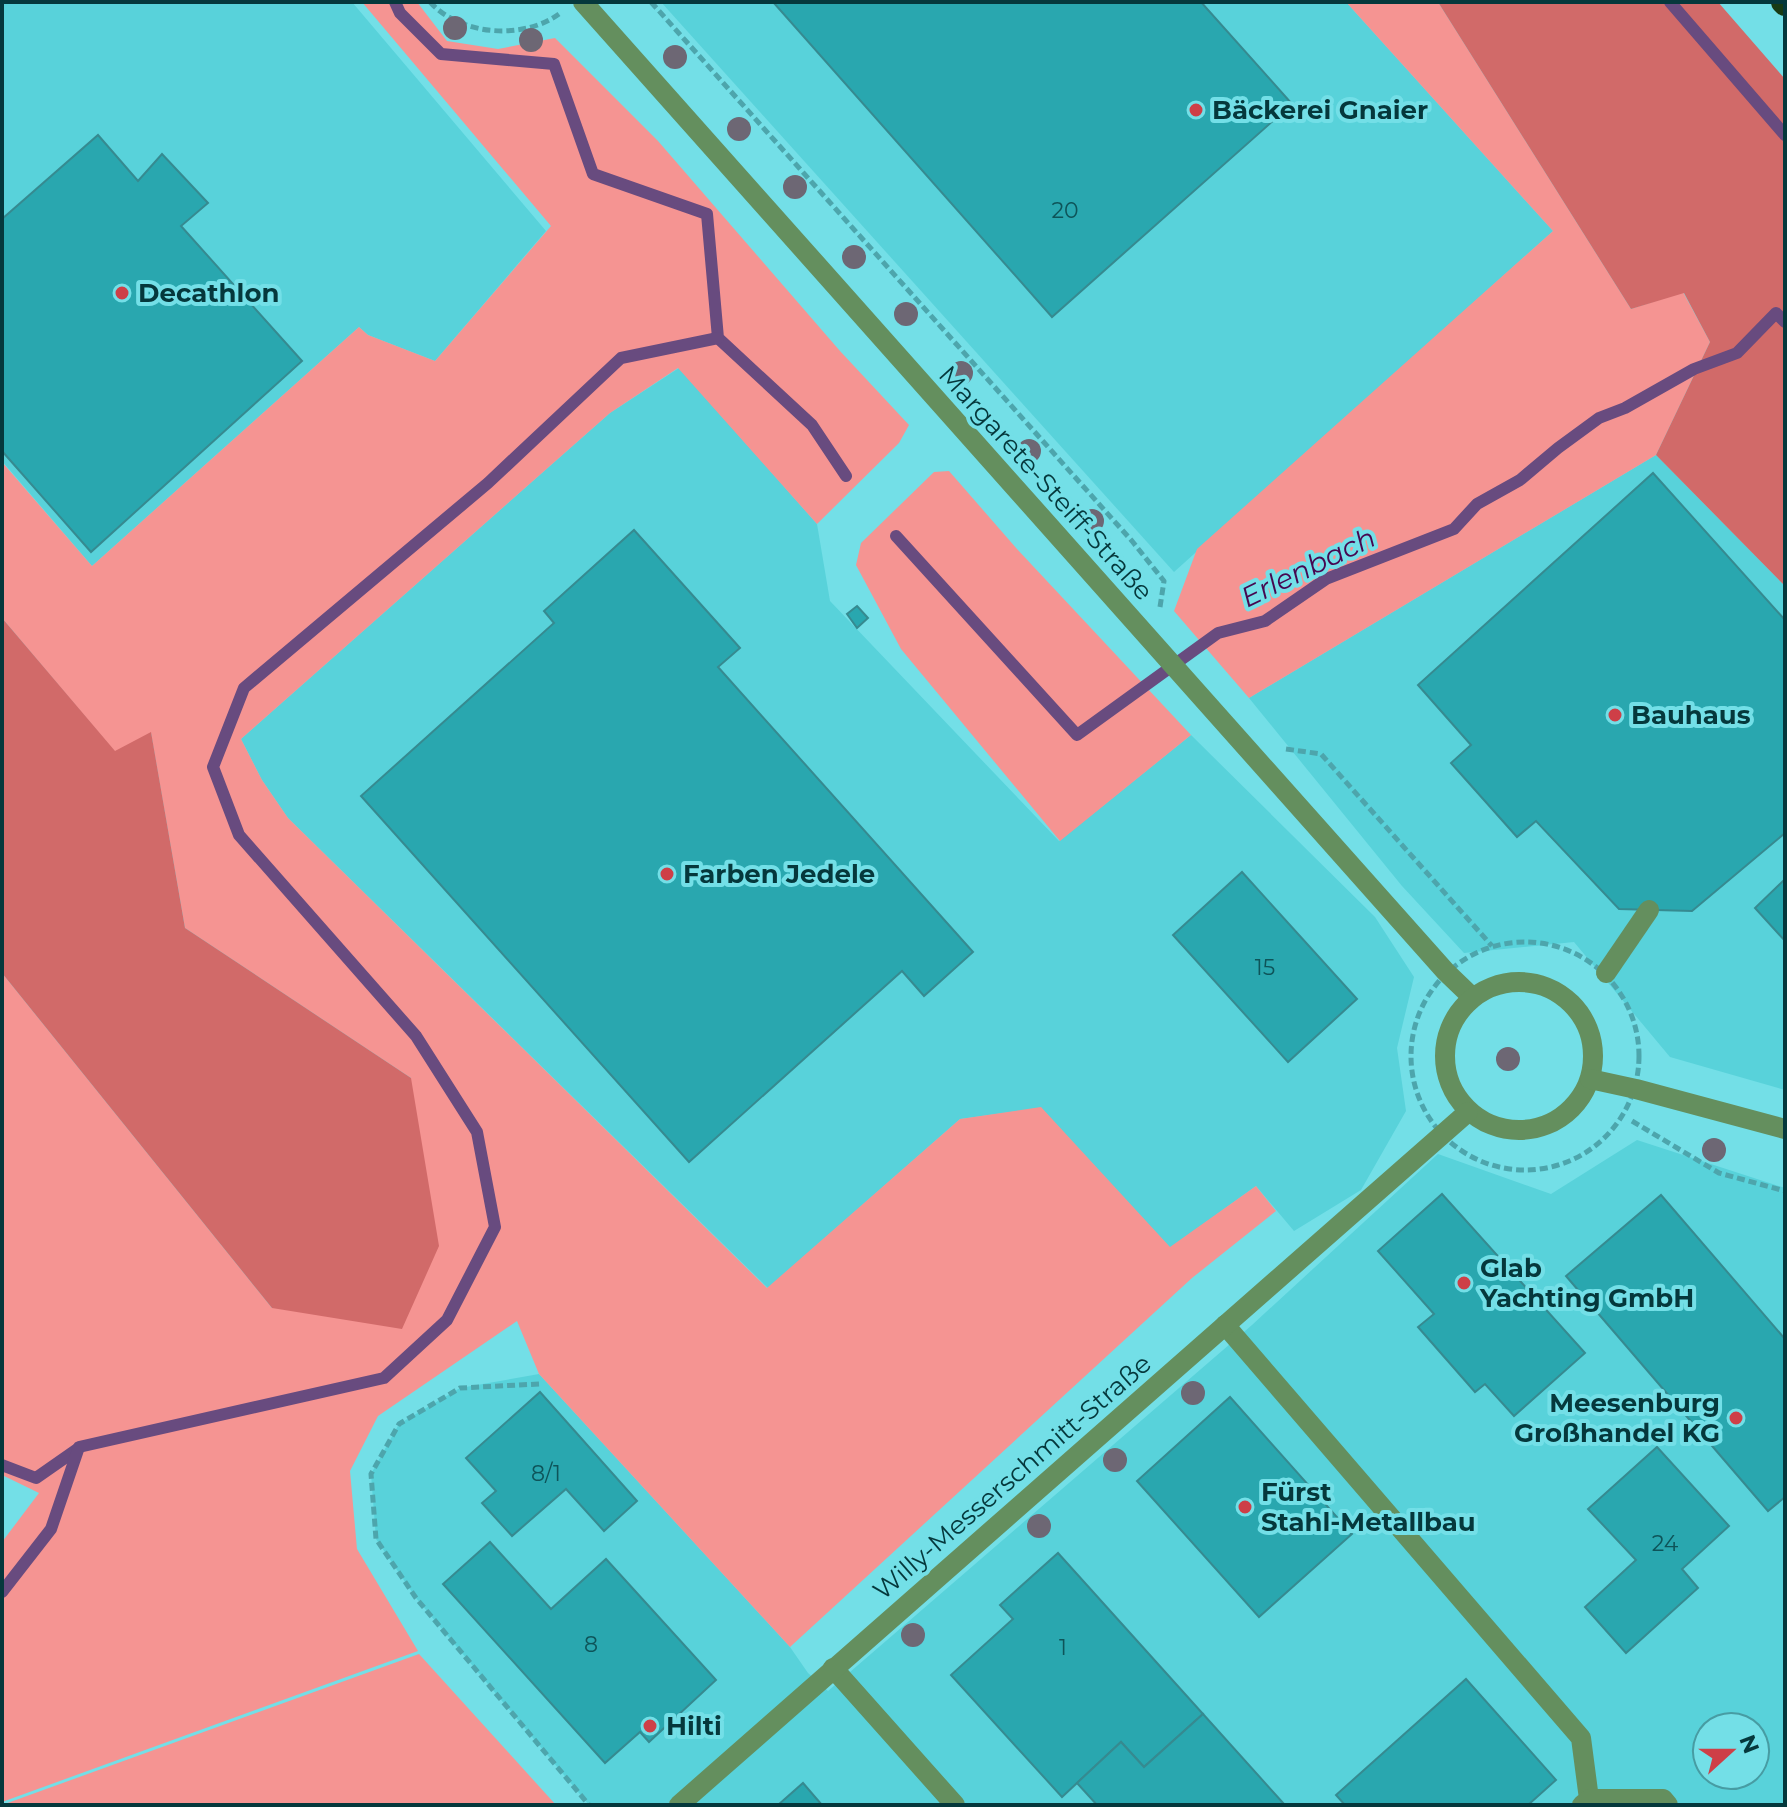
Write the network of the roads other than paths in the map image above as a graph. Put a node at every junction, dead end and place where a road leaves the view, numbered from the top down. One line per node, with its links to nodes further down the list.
1 (575, 5): 4 (street, Margarete-Steiff-Straße)
2 (1649, 910): 3 (street)
3 (1606, 973)
4 (1472, 997): 5 (street); 6 (street)
5 (1590, 1079): 6 (street); 7 (street)
6 (1468, 1112): 8 (street, Willy-Messerschmitt-Straße)
7 (1785, 1129)
8 (1225, 1325): 9 (street, Willy-Messerschmitt-Straße); 10 (street)
9 (833, 1668): 11 (street, Willy-Messerschmitt-Straße); 12 (street)
10 (1586, 1802): 13 (street)
11 (679, 1805)
12 (955, 1805)
13 (1668, 1805)

